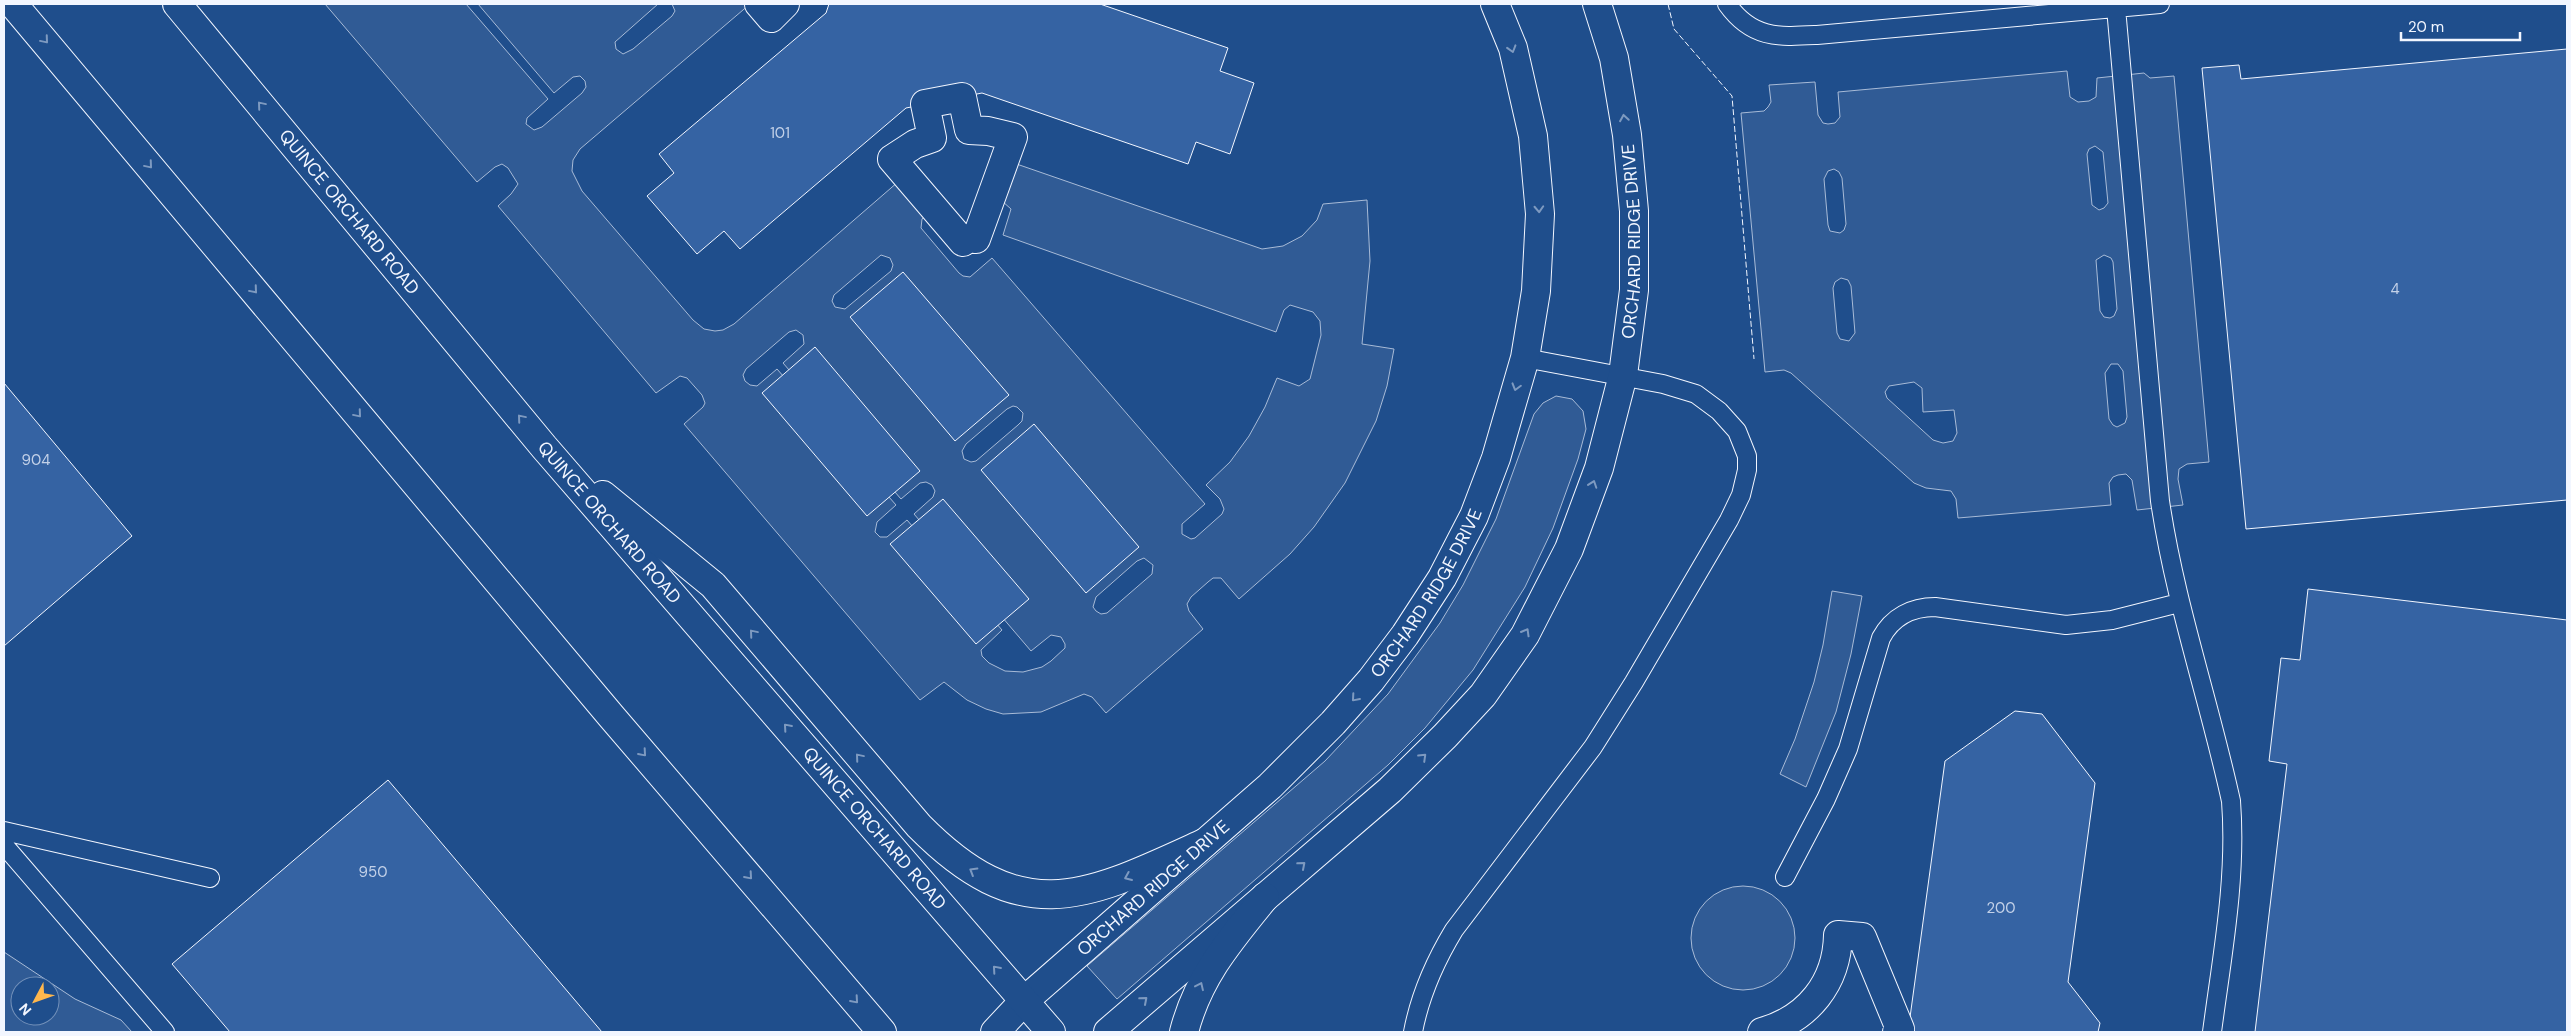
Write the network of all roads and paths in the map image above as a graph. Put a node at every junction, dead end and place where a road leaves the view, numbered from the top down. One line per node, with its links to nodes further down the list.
1 (13, 4): 23 (main road, one-way to 23)
2 (177, 4): 13 (main road, QUINCE ORCHARD ROAD, one-way to 2)
3 (759, 4): 4 (main road)
4 (785, 4)
5 (1495, 4): 11 (main road, ORCHARD RIDGE DRIVE, one-way to 11)
6 (1597, 4): 12 (main road, ORCHARD RIDGE DRIVE, one-way to 6)
7 (1728, 4): 9 (lane)
8 (2160, 4): 9 (lane)
9 (2116, 8): 14 (lane)
10 (976, 239): 10 (main road)
11 (1524, 358): 12 (lane); 16 (main road, ORCHARD RIDGE DRIVE, one-way to 16)
12 (1623, 375): 20 (main road, ORCHARD RIDGE DRIVE, one-way to 12); 28 (lane)
13 (544, 447): 16 (main road, one-way to 13); 21 (main road, QUINCE ORCHARD ROAD, one-way to 13)
14 (2179, 603): 18 (lane); 31 (lane)
15 (4, 831): 19 (lane)
16 (1204, 843): 21 (main road, ORCHARD RIDGE DRIVE)
17 (4, 845): 22 (lane)
18 (1786, 877)
19 (210, 878)
20 (1265, 897): 26 (main road, ORCHARD RIDGE DRIVE, one-way to 20); 27 (main road, one-way to 20)
21 (1024, 1001): 24 (main road, ORCHARD RIDGE DRIVE); 25 (main road, QUINCE ORCHARD ROAD)
22 (165, 1032)
23 (882, 1032)
24 (995, 1032)
25 (1051, 1032)
26 (1108, 1032)
27 (1184, 1032)
28 (1413, 1032)
29 (1762, 1032): 30 (main road)
30 (1897, 1032)
31 (2212, 1032)

